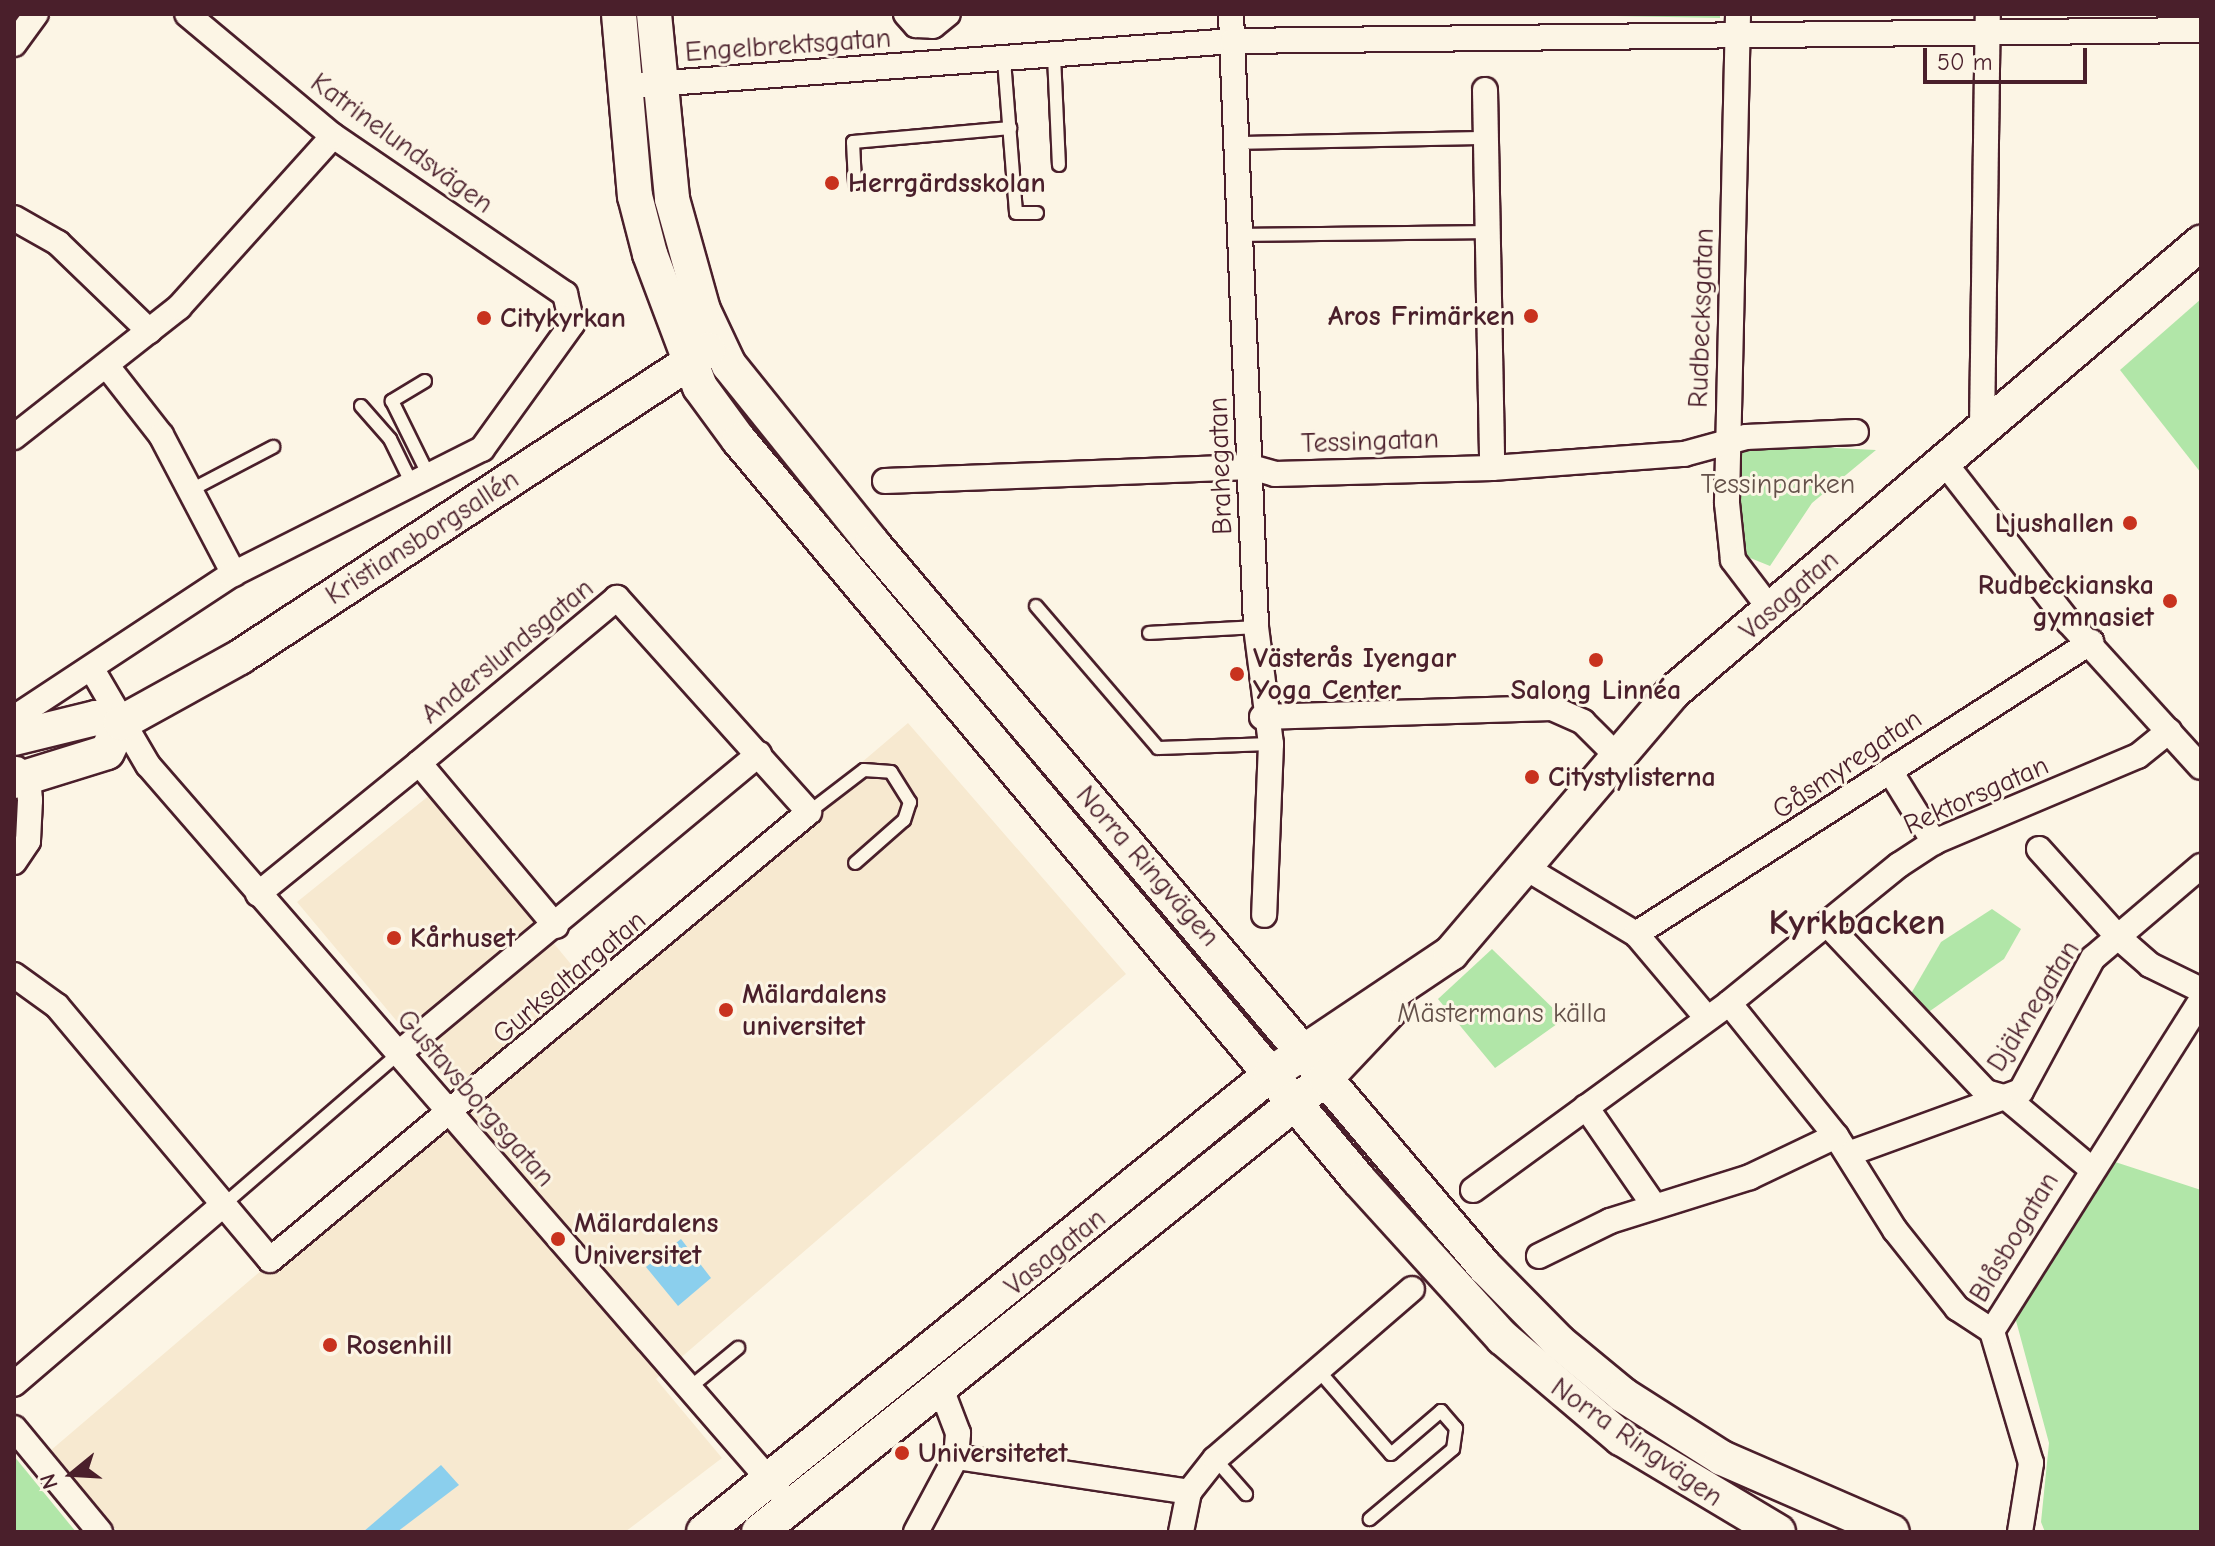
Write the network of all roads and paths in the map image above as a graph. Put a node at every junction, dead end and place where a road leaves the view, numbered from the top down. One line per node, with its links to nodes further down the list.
1 (36, 14): 12 (street)
2 (187, 14): 19 (street, Katrinelundsvägen)
3 (619, 14): 16 (main road, Norra Ringvägen)
4 (654, 14): 15 (main road, Norra Ringvägen)
5 (948, 14): 7 (street)
6 (1231, 14): 11 (street, Brahegatan)
7 (910, 19)
8 (1738, 22): 9 (street, Engelbrektsgatan); 11 (street, Engelbrektsgatan); 39 (street, Rudbecksgatan)
9 (1988, 22): 10 (street, Engelbrektsgatan); 36 (street)
10 (2201, 30)
11 (1233, 41): 13 (street, Engelbrektsgatan); 21 (street, Brahegatan)
12 (14, 44)
13 (1054, 56): 14 (street, Engelbrektsgatan); 22 (lane)
14 (1004, 60): 15 (street, Engelbrektsgatan); 18 (lane)
15 (662, 83): 16 (street, Engelbrektsgatan); 31 (main road, Norra Ringvägen)
16 (626, 86): 32 (main road, Norra Ringvägen)
17 (1485, 90): 20 (street)
18 (1010, 128): 23 (lane); 24 (lane)
19 (333, 136): 29 (street, Katrinelundsvägen); 30 (street)
20 (1486, 138): 21 (lane); 26 (street)
21 (1237, 143): 27 (street, Brahegatan)
22 (1059, 165)
23 (855, 183)
24 (1037, 213)
25 (14, 218): 30 (street)
26 (1487, 232): 27 (lane); 43 (street)
27 (1241, 235): 42 (street, Brahegatan)
28 (2201, 243): 36 (main road, Vasagatan)
29 (572, 324): 44 (street, Kristiansborgsallén)
30 (149, 331): 33 (street)
31 (719, 344): 32 (main road, Kristiansborgsallén); 83 (main road, Norra Ringvägen)
32 (689, 362): 55 (main road, Kristiansborgsallén); 85 (main road, Norra Ringvägen)
33 (107, 366): 38 (street); 46 (street)
34 (425, 381): 44 (lane)
35 (361, 406): 44 (lane)
36 (1982, 428): 41 (main road, Vasagatan)
37 (1856, 432): 39 (street, Tessingatan)
38 (14, 437)
39 (1724, 445): 43 (street, Tessingatan); 49 (street, Rudbecksgatan)
40 (273, 447): 46 (lane)
41 (1944, 462): 49 (main road, Vasagatan); 52 (street)
42 (1251, 467): 43 (street, Tessingatan); 45 (street, Tessingatan); 50 (street, Brahegatan)
43 (1492, 468)
44 (421, 480): 47 (street, Kristiansborgsallén)
45 (885, 481)
46 (191, 490): 47 (street)
47 (234, 574): 53 (street, Kristiansborgsallén)
48 (1036, 606): 57 (lane)
49 (1771, 610): 60 (main road, Vasagatan)
50 (1256, 627): 51 (lane); 54 (street, Brahegatan)
51 (1149, 633)
52 (2091, 642): 56 (street); 63 (street, Gåsmyregatan)
53 (93, 671): 55 (street); 58 (street, Kristiansborgsallén)
54 (1262, 717): 57 (street, Brahegatan); 60 (street)
55 (121, 723): 58 (main road); 71 (street, Gustavsborgsgatan)
56 (2169, 731): 62 (street); 65 (street, Rektorsgatan)
57 (1271, 744): 72 (street, Brahegatan)
58 (17, 753): 67 (street)
59 (759, 754): 61 (street, Anderslundsgatan); 64 (street, Anderslundsgatan); 74 (street)
60 (1615, 754): 70 (main road, Vasagatan)
61 (419, 763): 71 (street, Anderslundsgatan); 74 (street, Anderslundsgatan)
62 (2201, 767)
63 (1890, 771): 65 (street); 75 (street, Gåsmyregatan)
64 (809, 812): 68 (lane); 90 (street, Gurksaltargatan)
65 (1934, 842): 73 (street, Rektorsgatan)
66 (2039, 849): 76 (street)
67 (15, 853)
68 (855, 863)
69 (2201, 866): 76 (street, Djäknegatan)
70 (1526, 868): 75 (street); 78 (main road, Vasagatan)
71 (258, 894): 84 (street, Gustavsborgsgatan)
72 (1264, 915)
73 (1828, 925): 81 (street, Rektorsgatan); 87 (street)
74 (556, 926): 84 (street)
75 (1636, 934): 82 (street)
76 (2118, 937): 79 (street); 87 (street, Djäknegatan)
77 (14, 975): 95 (street)
78 (1414, 983): 83 (main road, Vasagatan); 86 (main road, Vasagatan)
79 (2201, 990)
80 (2201, 1000): 92 (street, Blåsbogatan)
81 (1729, 1003): 82 (street, Rektorsgatan); 91 (street)
82 (1707, 1018): 89 (street, Rektorsgatan)
83 (1303, 1050): 85 (main road, Vasagatan); 86 (main road, Norra Ringvägen)
84 (399, 1053): 90 (street, Gustavsborgsgatan); 95 (lane)
85 (1271, 1074): 88 (main road, Norra Ringvägen); 108 (main road, Vasagatan)
86 (1326, 1078): 88 (main road, Vasagatan); 117 (main road, Norra Ringvägen)
87 (2007, 1098): 91 (street, Djäknegatan); 92 (street)
88 (1294, 1104): 103 (main road, Vasagatan); 116 (main road, Norra Ringvägen)
89 (1586, 1107): 93 (street, Rektorsgatan); 94 (street)
90 (452, 1113): 95 (street, Gurksaltargatan); 102 (street, Gustavsborgsgatan)
91 (1842, 1145): 94 (street, Djäknegatan); 98 (street)
92 (2090, 1168): 98 (street, Blåsbogatan)
93 (1473, 1190)
94 (1653, 1204): 96 (street, Djäknegatan)
95 (222, 1206): 101 (street)
96 (1539, 1256)
97 (1412, 1289): 100 (street)
98 (1992, 1331): 118 (street, Blåsbogatan)
99 (738, 1348): 102 (lane)
100 (1318, 1370): 106 (street); 110 (lane)
101 (14, 1384)
102 (688, 1389): 108 (street, Gustavsborgsgatan)
103 (942, 1391): 105 (street); 108 (main road, Vasagatan)
104 (14, 1428): 111 (street)
105 (956, 1457): 107 (street); 114 (street)
106 (1215, 1459): 107 (street); 109 (lane)
107 (1189, 1492): 115 (street)
108 (782, 1494): 112 (main road, Vasagatan); 113 (main road, Vasagatan)
109 (1246, 1494)
110 (1370, 1519)
111 (100, 1532)
112 (704, 1532)
113 (759, 1532)
114 (916, 1532)
115 (1181, 1532)
116 (1778, 1532)
117 (1892, 1532)
118 (2020, 1532)

